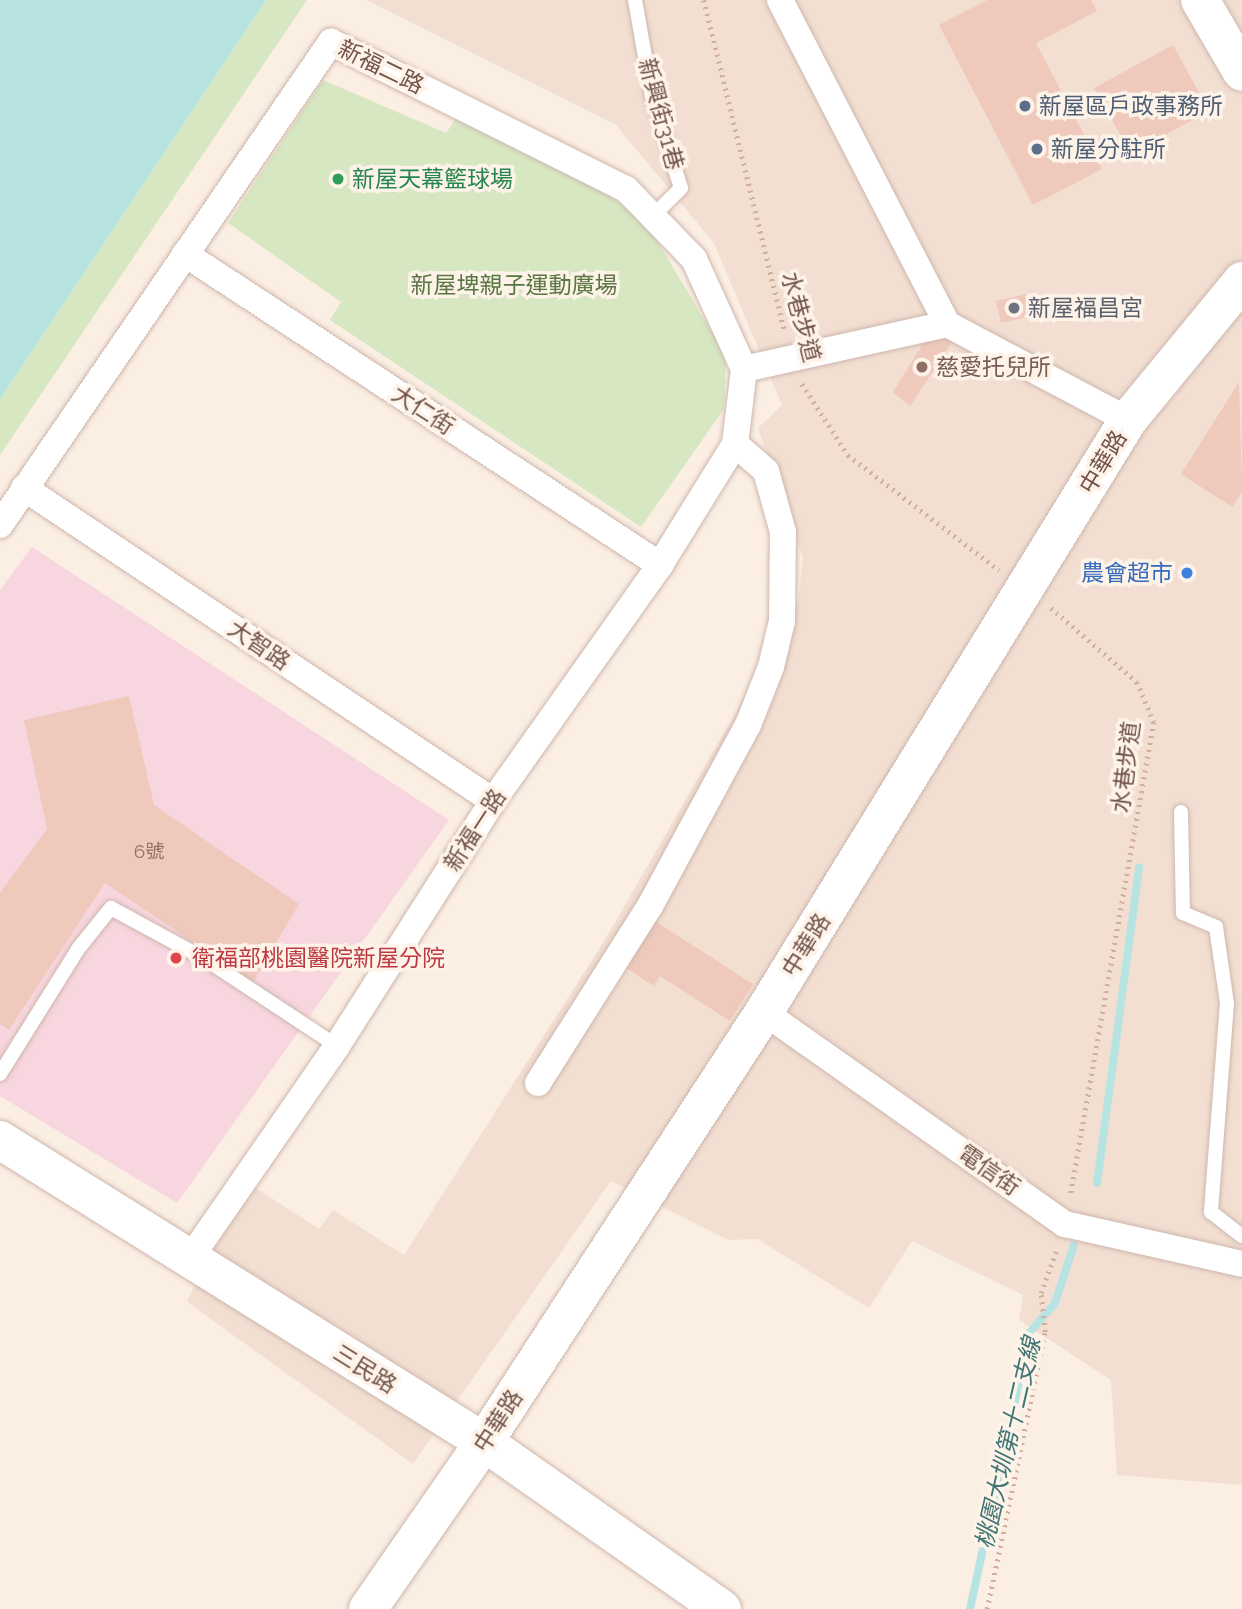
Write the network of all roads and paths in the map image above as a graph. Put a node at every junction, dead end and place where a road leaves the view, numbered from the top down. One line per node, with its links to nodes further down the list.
1 (635, 0): 6 (lane, 新興街31巷)
2 (704, 0): 10 (path, 水巷步道)
3 (780, 0): 9 (street)
4 (1200, 0): 5 (main road)
5 (1242, 72)
6 (652, 217): 7 (street, 新福二路); 11 (street, 新福二路)
7 (185, 254): 14 (street, 新福二路); 16 (street, 大仁街)
8 (1242, 281): 12 (main road, 中華路)
9 (947, 324): 10 (street); 12 (street)
10 (792, 358): 11 (street); 17 (path, 水巷步道)
11 (745, 381): 13 (street, 新福一路)
12 (1128, 420): 17 (main road, 中華路)
13 (735, 444): 16 (street, 新福一路); 23 (street)
14 (24, 488): 15 (street, 新福二路); 18 (street, 大智路)
15 (0, 524)
16 (660, 565): 18 (street, 新福一路)
17 (1025, 590): 20 (main road, 中華路); 25 (path, 水巷步道)
18 (493, 801): 21 (street, 新福一路)
19 (1181, 812): 26 (lane)
20 (764, 1012): 25 (street, 電信街); 29 (main road, 中華路)
21 (337, 1046): 22 (lane); 27 (street, 新福一路)
22 (0, 1074)
23 (538, 1083)
24 (0, 1140): 27 (main road, 三民路)
25 (1065, 1224): 28 (street, 電信街); 32 (path, 水巷步道)
26 (1242, 1236)
27 (189, 1260): 29 (main road, 三民路)
28 (1242, 1264)
29 (484, 1442): 30 (main road, 中華路); 31 (main road, 三民路)
30 (368, 1609)
31 (722, 1609)
32 (987, 1609)

